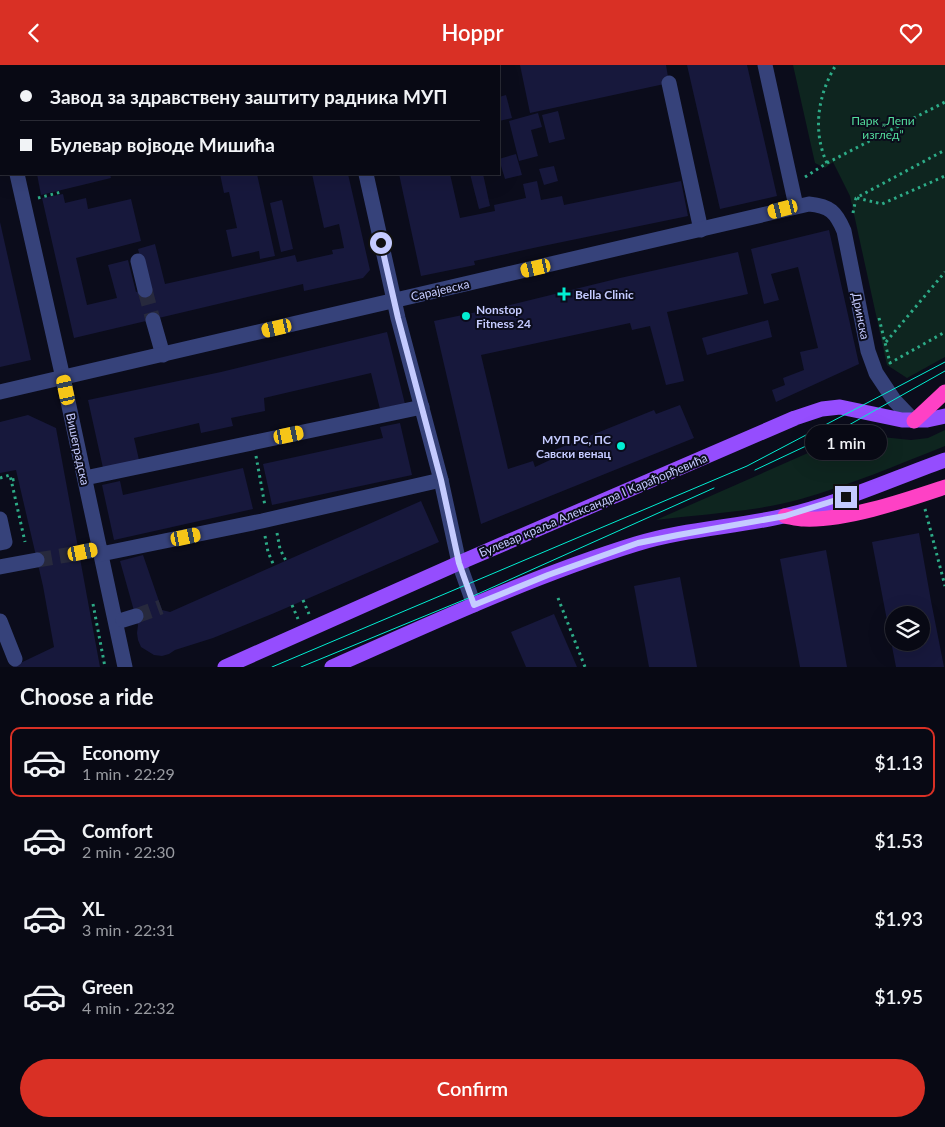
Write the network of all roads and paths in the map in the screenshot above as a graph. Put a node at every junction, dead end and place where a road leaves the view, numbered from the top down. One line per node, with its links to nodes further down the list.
1 (765, 65): 14 (street)
2 (836, 65): 6 (path)
3 (669, 83): 17 (street)
4 (945, 102): 6 (path)
5 (945, 150): 12 (path)
6 (827, 163): 10 (path)
7 (17, 175): 27 (street, Вишеградска)
8 (366, 175): 21 (street)
9 (945, 176): 12 (path)
10 (800, 180)
11 (61, 192): 13 (path)
12 (856, 198): 16 (path)
13 (32, 199)
14 (796, 206): 15 (street, Сарајевска); 17 (street, Сарајевска)
15 (822, 206): 32 (street, Дринска)
16 (852, 215)
17 (701, 230): 21 (street, Сарајевска)
18 (138, 261): 20 (street)
19 (945, 272): 25 (path)
20 (145, 290)
21 (394, 301): 26 (street, Сарајевска); 30 (street)
22 (879, 315): 25 (path)
23 (153, 320): 26 (street)
24 (945, 332): 25 (path)
25 (886, 342)
26 (163, 355): 27 (street, Сарајевска)
27 (63, 378): 28 (street, Сарајевска); 36 (street, Вишеградска)
28 (0, 392)
29 (945, 392): 32 (highway)
30 (422, 407): 33 (street); 39 (street)
31 (945, 415): 32 (main road, Булевар краља Александра I Карађорђевића)
32 (914, 421): 53 (main road, Булевар краља Александра I Карађорђевића)
33 (253, 443): 36 (street); 44 (path)
34 (945, 460): 42 (main road)
35 (2, 476): 38 (path)
36 (85, 478): 48 (street, Вишеградска)
37 (18, 479): 38 (path)
38 (12, 480): 45 (path)
39 (441, 480): 44 (street); 53 (street)
40 (945, 487): 41 (highway)
41 (921, 494): 42 (highway); 56 (path)
42 (785, 516): 58 (main road)
43 (0, 519): 46 (street)
44 (268, 519): 48 (street)
45 (26, 541)
46 (0, 543)
47 (280, 549): 52 (path)
48 (100, 551): 50 (street); 63 (street, Вишеградска)
49 (268, 552): 54 (path)
50 (79, 553)
51 (37, 560): 55 (street)
52 (286, 561)
53 (459, 563): 58 (street); 64 (main road, Булевар краља Александра I Карађорђевића)
54 (274, 566)
55 (0, 567)
56 (945, 586)
57 (558, 598): 66 (path)
58 (474, 605): 65 (main road)
59 (0, 621): 61 (street)
60 (99, 633): 62 (path)
61 (15, 659)
62 (105, 667)
63 (125, 667)
64 (225, 667)
65 (332, 667)
66 (585, 667)

